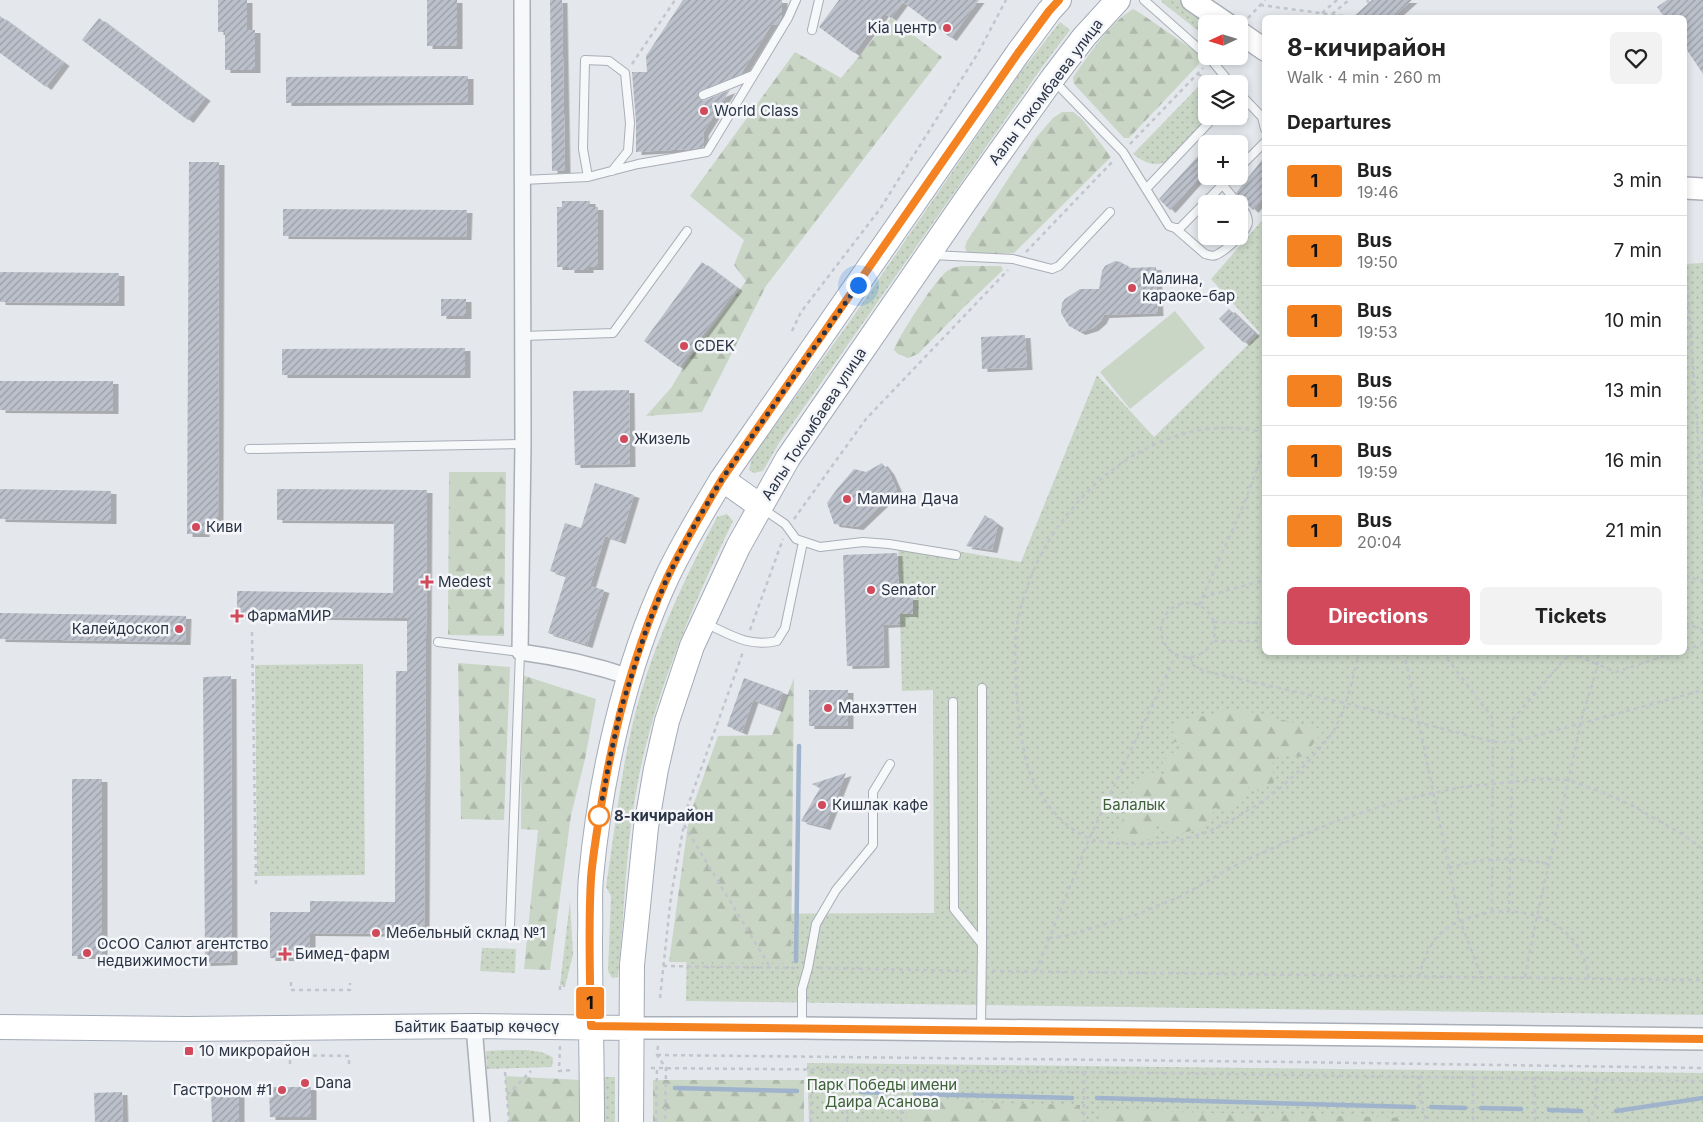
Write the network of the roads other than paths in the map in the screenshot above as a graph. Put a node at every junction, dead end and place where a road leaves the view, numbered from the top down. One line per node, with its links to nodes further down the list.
1 (522, 0): 25 (street)
2 (796, 0): 14 (lane)
3 (819, 0): 9 (lane)
4 (1144, 0): 12 (lane)
5 (1192, 0): 8 (main road)
6 (1115, 1): 16 (main road, Аалы Токомбаева улица)
7 (1051, 6): 39 (main road)
8 (1218, 15)
9 (812, 30)
10 (1248, 35): 11 (main road)
11 (1262, 47)
12 (1198, 48)
13 (1215, 65): 15 (lane)
14 (753, 75): 17 (lane); 23 (lane)
15 (1223, 75)
16 (1052, 79): 28 (lane); 35 (main road, Аалы Токомбаева улица)
17 (703, 95)
18 (1248, 102): 19 (lane)
19 (1262, 117)
20 (1206, 125): 28 (lane)
21 (1262, 145): 22 (lane)
22 (1248, 159)
23 (611, 171): 24 (lane); 24 (lane)
24 (588, 177): 25 (lane)
25 (522, 180): 36 (street)
26 (1223, 185): 30 (lane); 32 (lane)
27 (1687, 188): 29 (main road)
28 (1146, 189): 32 (lane)
29 (1703, 189)
30 (1231, 195)
31 (1110, 212): 35 (lane)
32 (1175, 228): 34 (lane)
33 (687, 232): 36 (lane)
34 (1228, 245)
35 (928, 255): 40 (main road, Аалы Токомбаева улица)
36 (523, 336): 37 (street)
37 (523, 444): 38 (lane); 45 (street)
38 (249, 449)
39 (722, 479): 40 (main road); 46 (main road)
40 (760, 506): 41 (lane); 43 (main road, Аалы Токомбаева улица)
41 (803, 542): 42 (lane); 43 (lane)
42 (956, 555)
43 (703, 622): 55 (main road, Аалы Токомбаева улица)
44 (438, 642): 45 (lane)
45 (520, 652): 46 (street); 50 (lane)
46 (630, 677): 53 (main road)
47 (982, 688): 51 (lane)
48 (953, 702): 51 (lane)
49 (890, 764): 56 (lane)
50 (510, 926)
51 (982, 944): 57 (lane)
52 (474, 1026): 53 (main road, Байтик Баатыр көчөсү); 54 (main road, Байтик Баатыр көчөсү); 59 (street)
53 (591, 1026): 55 (main road, Байтик Баатыр көчөсү); 60 (main road)
54 (0, 1027)
55 (631, 1028): 56 (main road, Байтик Баатыр көчөсү); 61 (main road, Аалы Токомбаева улица)
56 (802, 1028): 57 (main road, Байтик Баатыр көчөсү)
57 (981, 1030): 58 (main road, Байтик Баатыр көчөсү)
58 (1703, 1039)
59 (482, 1122)
60 (592, 1122)
61 (631, 1122)

